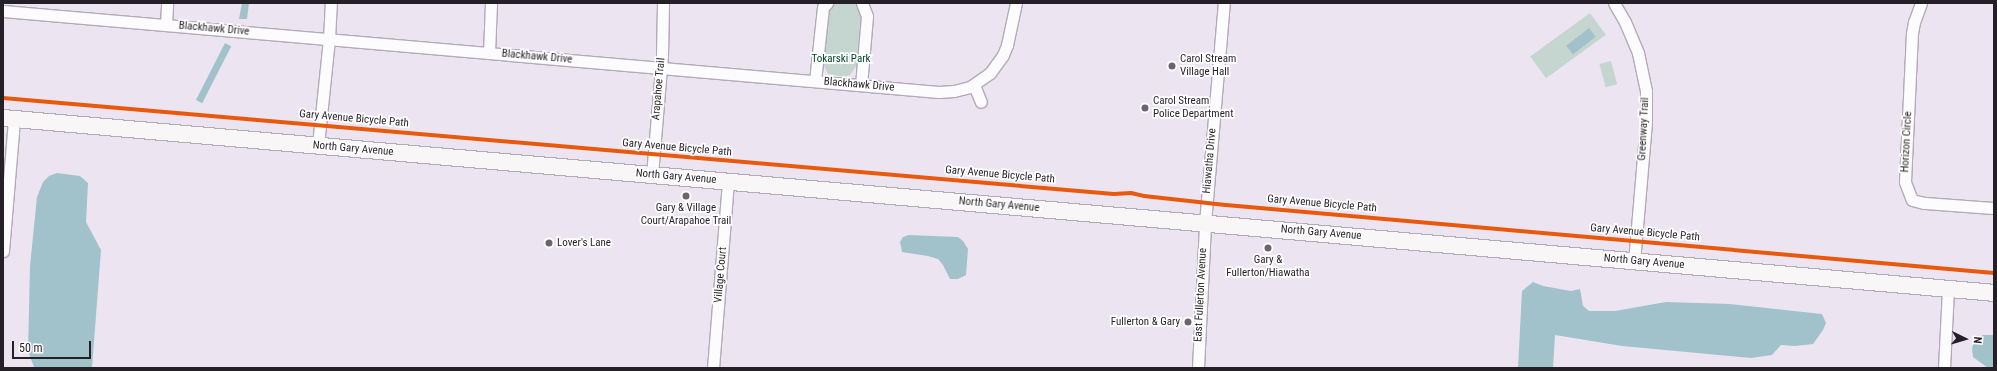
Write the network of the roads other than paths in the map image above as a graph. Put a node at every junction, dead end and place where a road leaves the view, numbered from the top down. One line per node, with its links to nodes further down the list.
1 (167, 3): 12 (street)
2 (331, 3): 13 (street)
3 (491, 3): 14 (street)
4 (663, 3): 15 (street, Arapahoe Trail)
5 (827, 3): 16 (street)
6 (862, 3): 17 (street)
7 (1016, 3): 18 (street, Blackhawk Drive)
8 (1224, 3): 25 (street, Hiawatha Drive)
9 (1921, 3): 24 (street, Horizon Circle)
10 (1618, 4): 27 (street, Greenway Trail)
11 (5, 8): 12 (street, Blackhawk Drive)
12 (166, 25): 13 (street, Blackhawk Drive)
13 (330, 40): 14 (street, Blackhawk Drive); 21 (street)
14 (488, 53): 15 (street, Blackhawk Drive)
15 (661, 67): 16 (street, Blackhawk Drive); 22 (street, Arapahoe Trail)
16 (815, 81): 17 (street, Blackhawk Drive)
17 (861, 85): 18 (street, Blackhawk Drive)
18 (974, 85): 19 (street)
19 (981, 102)
20 (9, 118): 21 (street, North Gary Avenue); 26 (street)
21 (318, 146): 22 (street, North Gary Avenue)
22 (652, 175): 23 (street, North Gary Avenue)
23 (728, 181): 25 (street, North Gary Avenue); 30 (street, Village Court)
24 (1994, 208)
25 (1205, 222): 27 (street, North Gary Avenue); 31 (street, East Fullerton Avenue)
26 (3, 251)
27 (1634, 261): 28 (street, North Gary Avenue)
28 (1948, 289): 29 (street, North Gary Avenue); 32 (street)
29 (1994, 293)
30 (713, 368)
31 (1198, 368)
32 (1944, 368)

